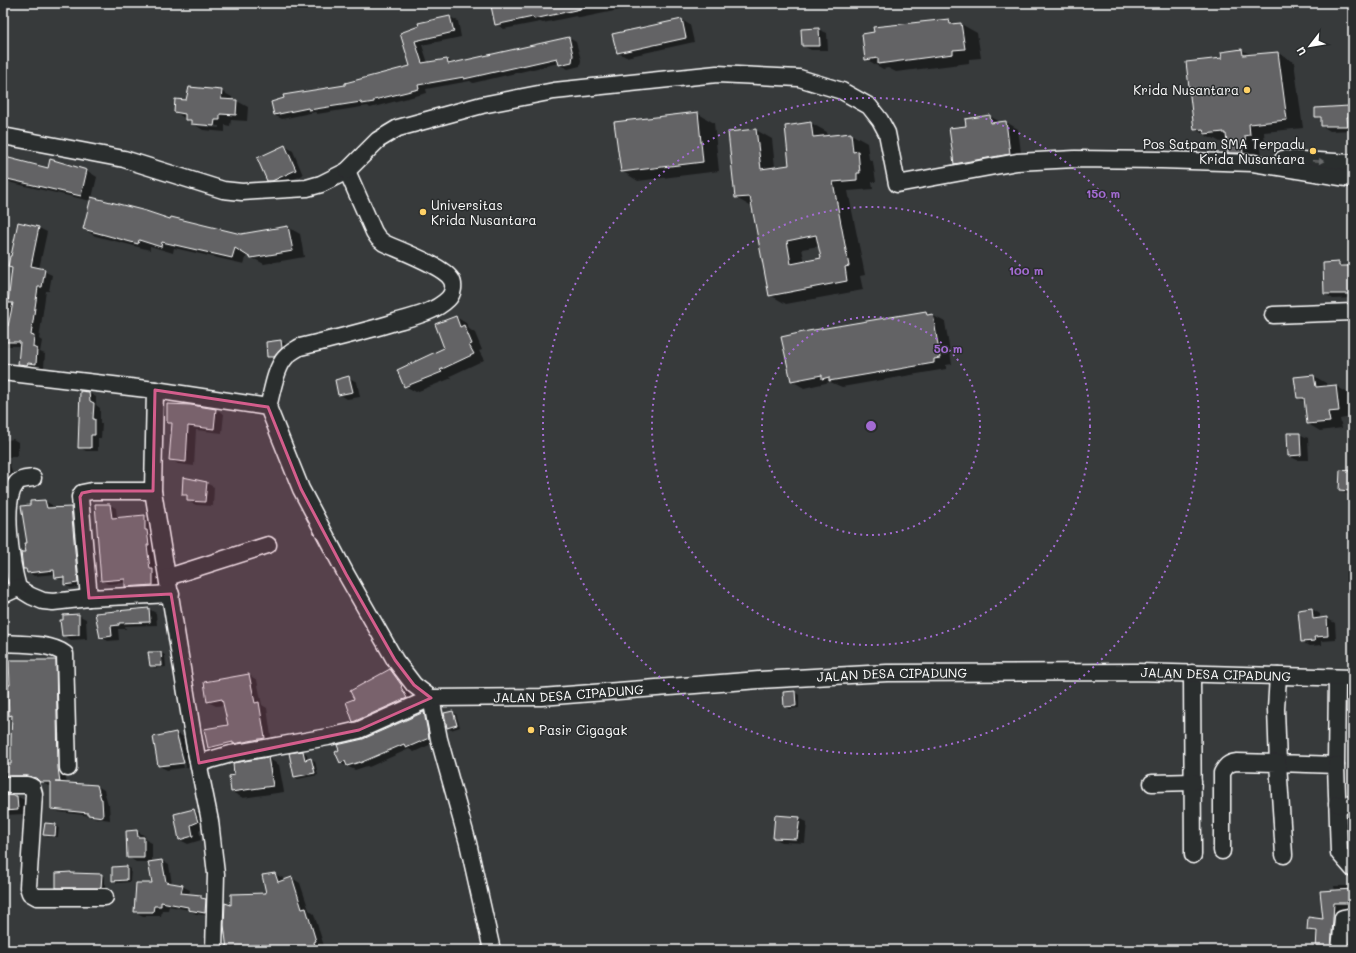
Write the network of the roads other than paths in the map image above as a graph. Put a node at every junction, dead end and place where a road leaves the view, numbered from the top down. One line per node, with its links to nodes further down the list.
1 (3, 136): 4 (street)
2 (1353, 163): 3 (street, one-way to 2)
3 (1253, 164): 4 (street); 5 (street)
4 (347, 171): 10 (street)
5 (1353, 179)
6 (1353, 312): 7 (street)
7 (1273, 315)
8 (3, 372): 9 (street)
9 (155, 390): 10 (street); 12 (street)
10 (268, 407): 25 (street)
11 (33, 478): 13 (street)
12 (153, 491): 15 (street); 19 (street)
13 (6, 535): 16 (street)
14 (268, 545): 15 (street)
15 (168, 577): 17 (street)
16 (18, 588): 18 (street); 19 (street)
17 (171, 594): 19 (street); 26 (street)
18 (3, 595)
19 (89, 598)
20 (3, 643): 29 (street)
21 (1192, 673): 22 (street, JALAN DESA CIPADUNG); 25 (street, JALAN DESA CIPADUNG); 30 (street)
22 (1278, 676): 23 (street, JALAN DESA CIPADUNG); 27 (street)
23 (1337, 678): 24 (street, JALAN DESA CIPADUNG); 28 (street)
24 (1353, 678)
25 (431, 698): 26 (street); 42 (street)
26 (199, 763): 41 (street)
27 (1278, 763): 28 (street); 35 (street); 37 (street)
28 (1336, 765): 33 (street)
29 (68, 768)
30 (1193, 782): 31 (street); 36 (street)
31 (1152, 783)
32 (3, 785): 39 (street)
33 (1337, 804): 34 (street); 38 (street)
34 (1353, 805)
35 (1222, 850)
36 (1193, 855)
37 (1284, 855)
38 (1353, 869)
39 (106, 897)
40 (1353, 916): 43 (street)
41 (214, 950)
42 (492, 950)
43 (1340, 950)

